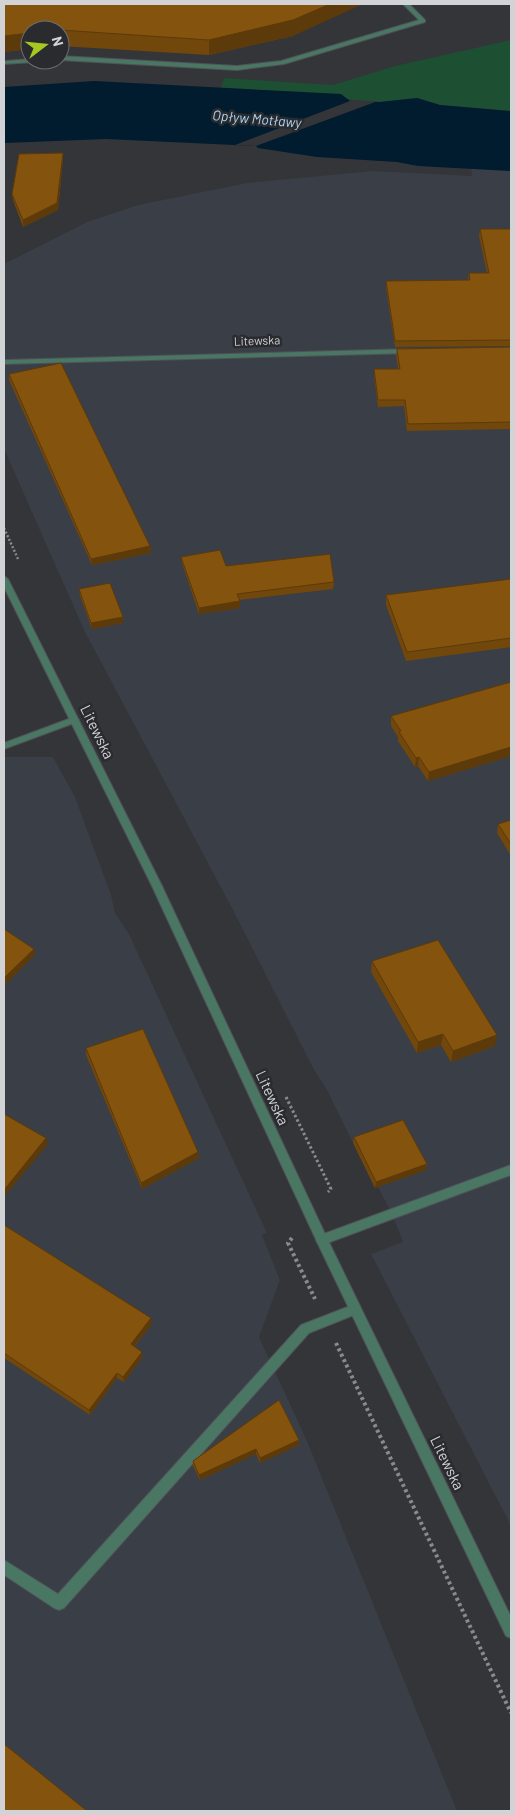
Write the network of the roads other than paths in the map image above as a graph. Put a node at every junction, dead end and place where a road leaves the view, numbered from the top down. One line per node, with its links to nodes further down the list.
1 (406, 4): 2 (street)
2 (70, 59)
3 (20, 62): 4 (street)
4 (6, 63)
5 (420, 350): 6 (street, Litewska)
6 (4, 362)
7 (4, 578): 8 (street, Litewska)
8 (74, 720): 9 (street); 11 (street, Litewska)
9 (4, 746)
10 (511, 1170): 11 (street)
11 (322, 1240): 12 (street, Litewska)
12 (355, 1309): 13 (street); 14 (street, Litewska)
13 (4, 1567)
14 (511, 1631)

